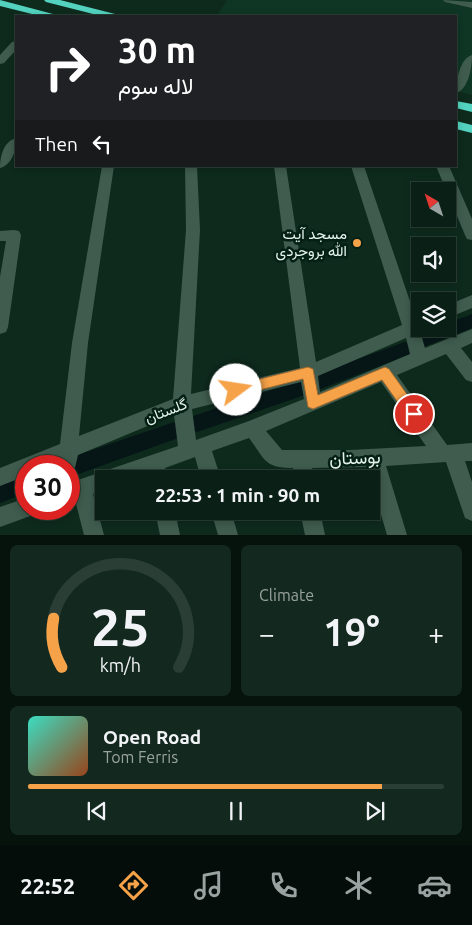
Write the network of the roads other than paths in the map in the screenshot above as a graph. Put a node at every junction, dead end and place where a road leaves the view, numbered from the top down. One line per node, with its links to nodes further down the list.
1 (49, 0): 6 (highway)
2 (448, 0): 4 (street)
3 (0, 3): 5 (highway)
4 (472, 5)
5 (43, 15)
6 (108, 15)
7 (15, 45): 9 (street)
8 (472, 58): 10 (street)
9 (0, 61)
10 (457, 88)
11 (457, 104): 12 (highway)
12 (472, 108)
13 (457, 124): 14 (highway)
14 (472, 129)
15 (15, 143): 16 (street)
16 (0, 164)
17 (108, 167): 41 (street)
18 (191, 167): 37 (street)
19 (280, 167): 33 (street)
20 (356, 167): 26 (street)
21 (442, 167): 22 (street)
22 (472, 235)
23 (7, 236): 27 (street)
24 (472, 302): 25 (street)
25 (456, 309)
26 (411, 313)
27 (0, 327)
28 (411, 328): 33 (street, گلستان)
29 (472, 336): 31 (street)
30 (417, 337): 32 (street)
31 (449, 346): 32 (street); 35 (street)
32 (420, 358): 34 (street)
33 (308, 372): 36 (street); 37 (street, گلستان)
34 (385, 373): 36 (street); 40 (street)
35 (472, 375)
36 (313, 403): 38 (street)
37 (182, 404): 39 (street); 42 (street, گلستان)
38 (253, 428): 39 (street); 44 (street, بوستان)
39 (194, 449): 45 (street); 46 (street)
40 (456, 454): 43 (street, بوستان); 53 (street)
41 (67, 455)
42 (73, 455)
43 (374, 457): 44 (street, بوستان); 63 (street)
44 (301, 459): 47 (street)
45 (158, 470)
46 (206, 470)
47 (303, 470)
48 (15, 471): 49 (street, گلستان)
49 (0, 477)
50 (95, 484): 51 (street)
51 (80, 489)
52 (80, 500): 59 (street)
53 (472, 511)
54 (15, 512): 55 (street)
55 (0, 517)
56 (167, 520): 60 (street)
57 (224, 520): 61 (street)
58 (312, 520): 62 (street)
59 (94, 535)
60 (170, 535)
61 (228, 535)
62 (315, 535)
63 (397, 535)

